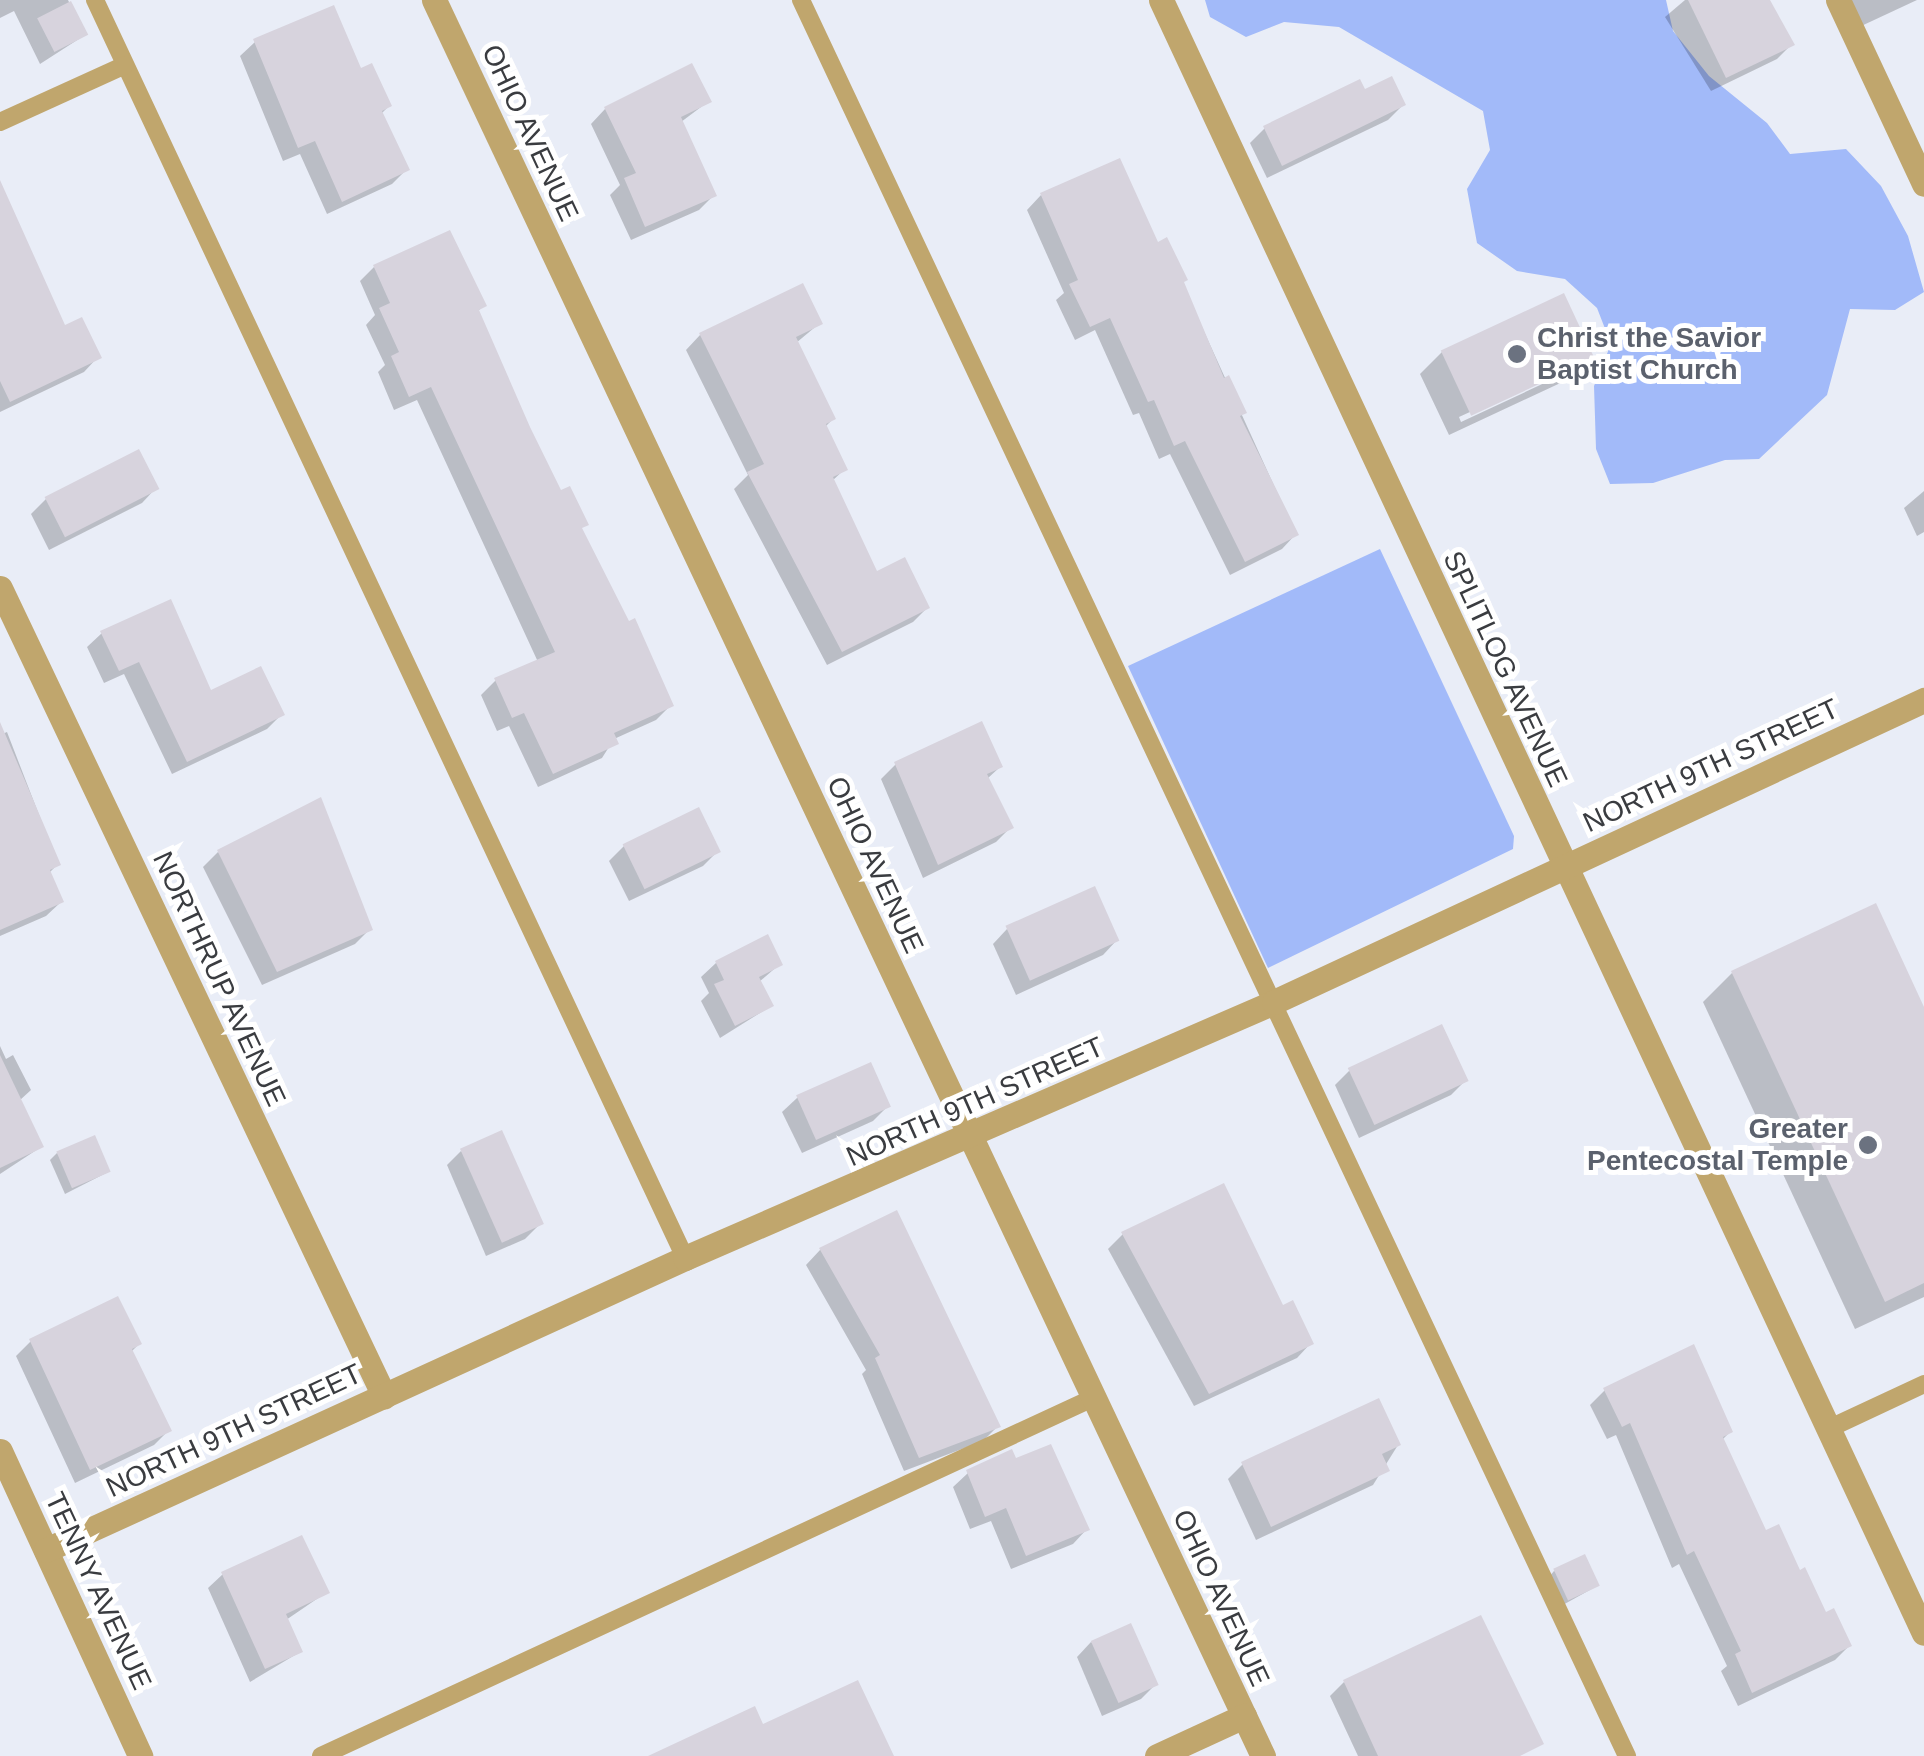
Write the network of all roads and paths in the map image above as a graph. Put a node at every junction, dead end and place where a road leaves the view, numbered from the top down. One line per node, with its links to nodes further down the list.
1 (95, 0): 6 (lane)
2 (434, 0): 13 (street, OHIO AVENUE)
3 (801, 0): 12 (lane)
4 (1161, 0): 11 (street, SPLITLOG AVENUE)
5 (1838, 0): 8 (street)
6 (125, 66): 7 (lane); 14 (lane)
7 (0, 122)
8 (1924, 184)
9 (0, 588): 16 (street, NORTHRUP AVENUE)
10 (1924, 700): 11 (street, NORTH 9TH STREET)
11 (1564, 866): 12 (street, NORTH 9TH STREET); 18 (street, SPLITLOG AVENUE)
12 (1274, 1002): 13 (street, NORTH 9TH STREET); 27 (lane)
13 (971, 1138): 14 (street, NORTH 9TH STREET); 17 (street, OHIO AVENUE)
14 (685, 1258): 16 (street, NORTH 9TH STREET)
15 (1924, 1384): 18 (lane)
16 (384, 1396): 20 (street, NORTH 9TH STREET)
17 (1094, 1397): 22 (street, OHIO AVENUE); 24 (lane)
18 (1828, 1429): 21 (street, SPLITLOG AVENUE)
19 (0, 1451): 20 (street, TENNY AVENUE)
20 (46, 1550): 23 (street, TENNY AVENUE)
21 (1924, 1633)
22 (1244, 1716): 25 (street); 26 (street, OHIO AVENUE)
23 (140, 1756)
24 (321, 1756)
25 (1157, 1756)
26 (1263, 1756)
27 (1627, 1756)

